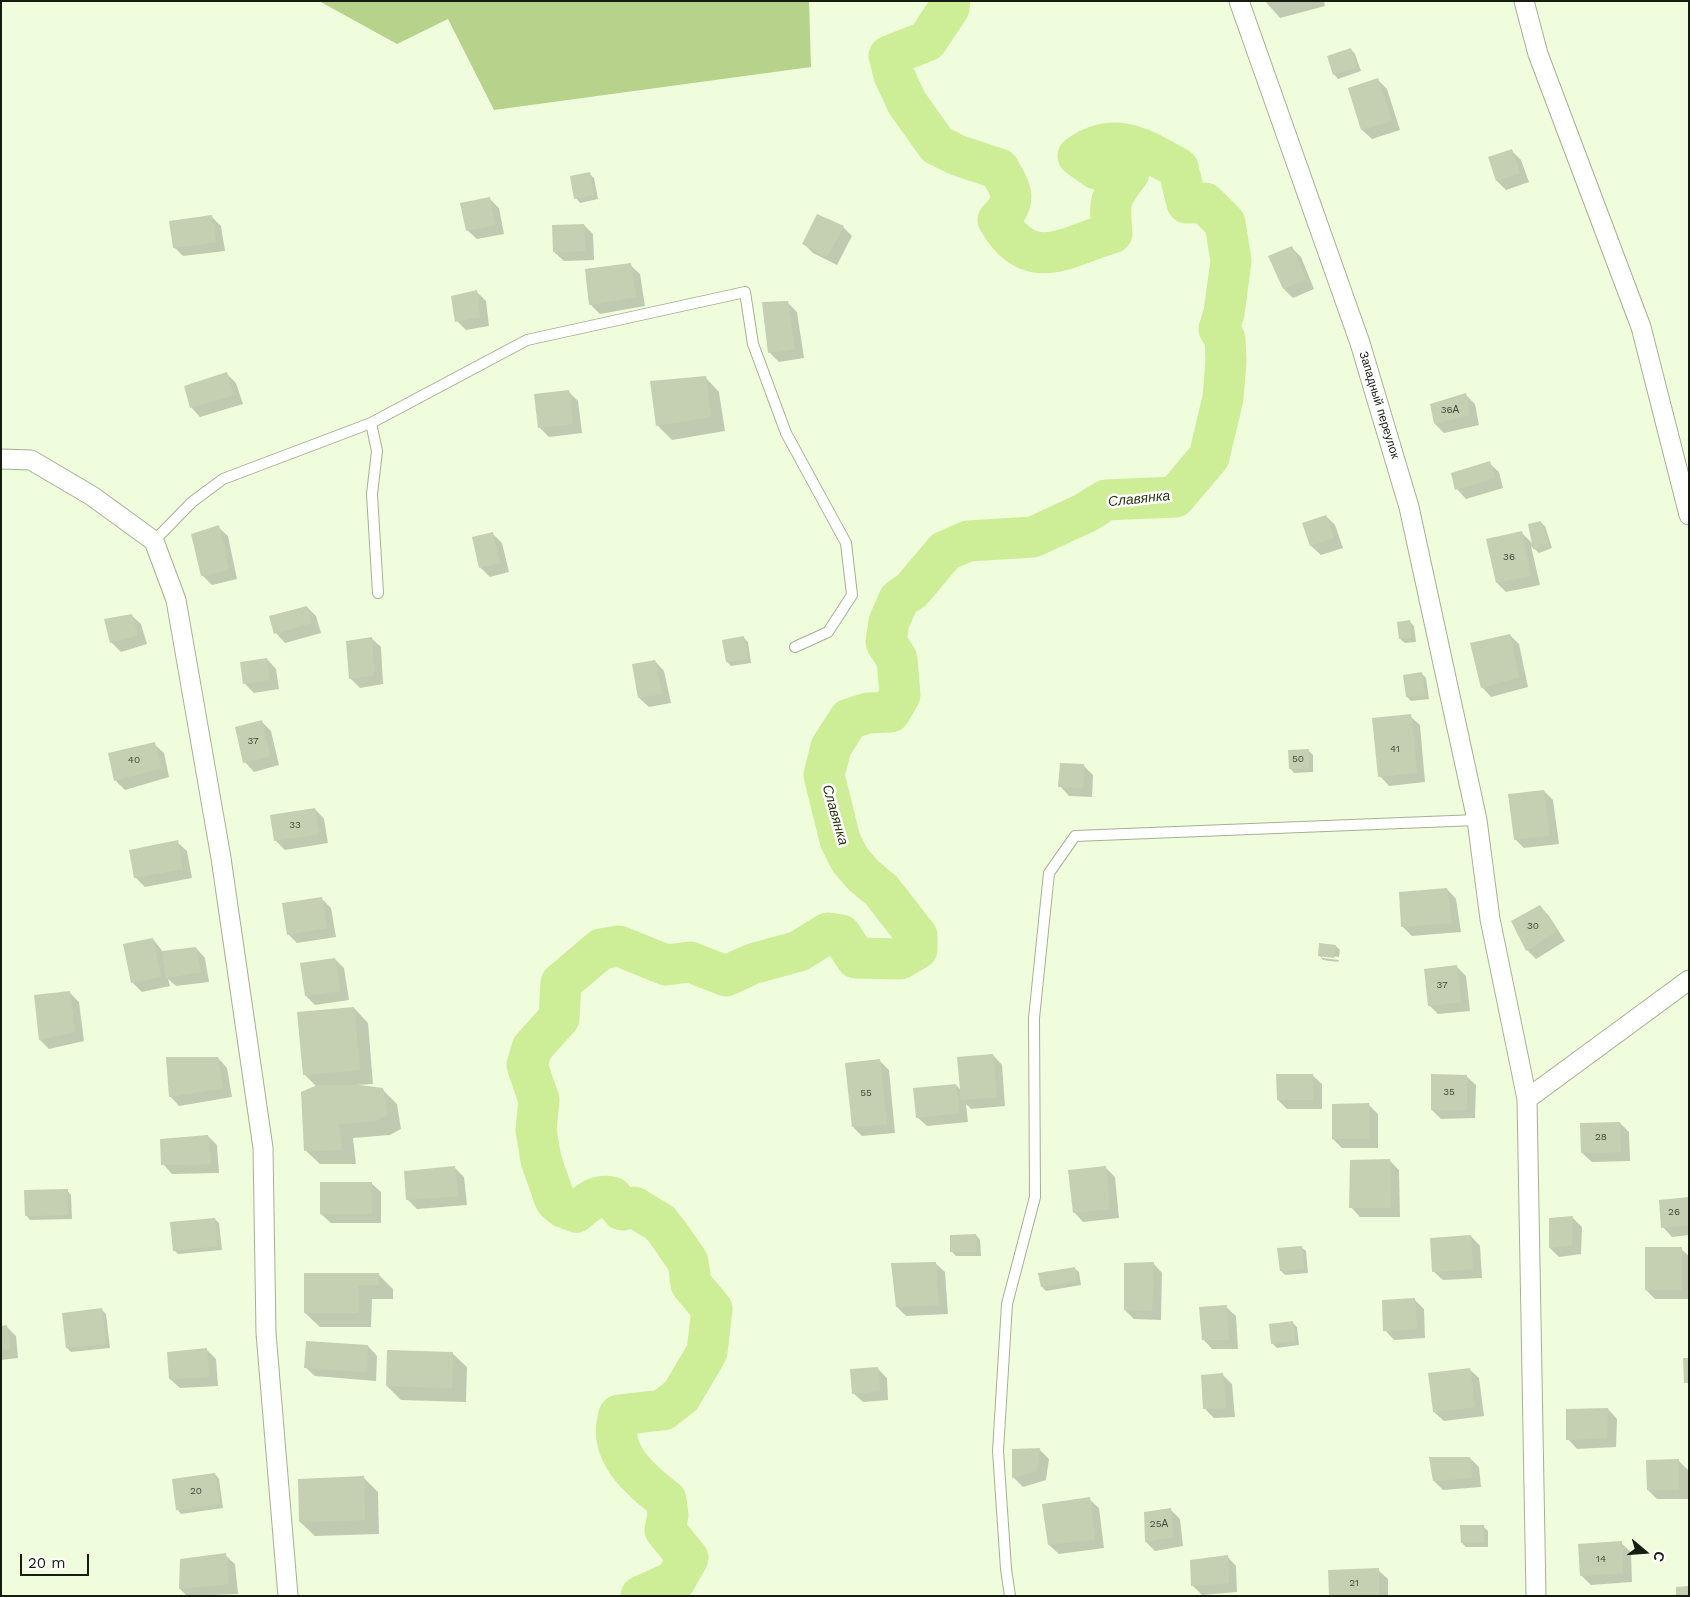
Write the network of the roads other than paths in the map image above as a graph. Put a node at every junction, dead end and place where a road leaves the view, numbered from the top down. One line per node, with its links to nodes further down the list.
1 (1239, 1): 9 (street, Западный переулок)
2 (1524, 1): 5 (street)
3 (371, 423): 6 (lane); 7 (lane); 8 (lane)
4 (1, 459): 6 (street)
5 (1689, 514)
6 (154, 541): 12 (street)
7 (378, 593)
8 (795, 647)
9 (1478, 820): 11 (street, Западный переулок); 13 (lane)
10 (1689, 980): 11 (street)
11 (1527, 1100): 14 (street, Западный переулок)
12 (288, 1596)
13 (1010, 1596)
14 (1536, 1596)

